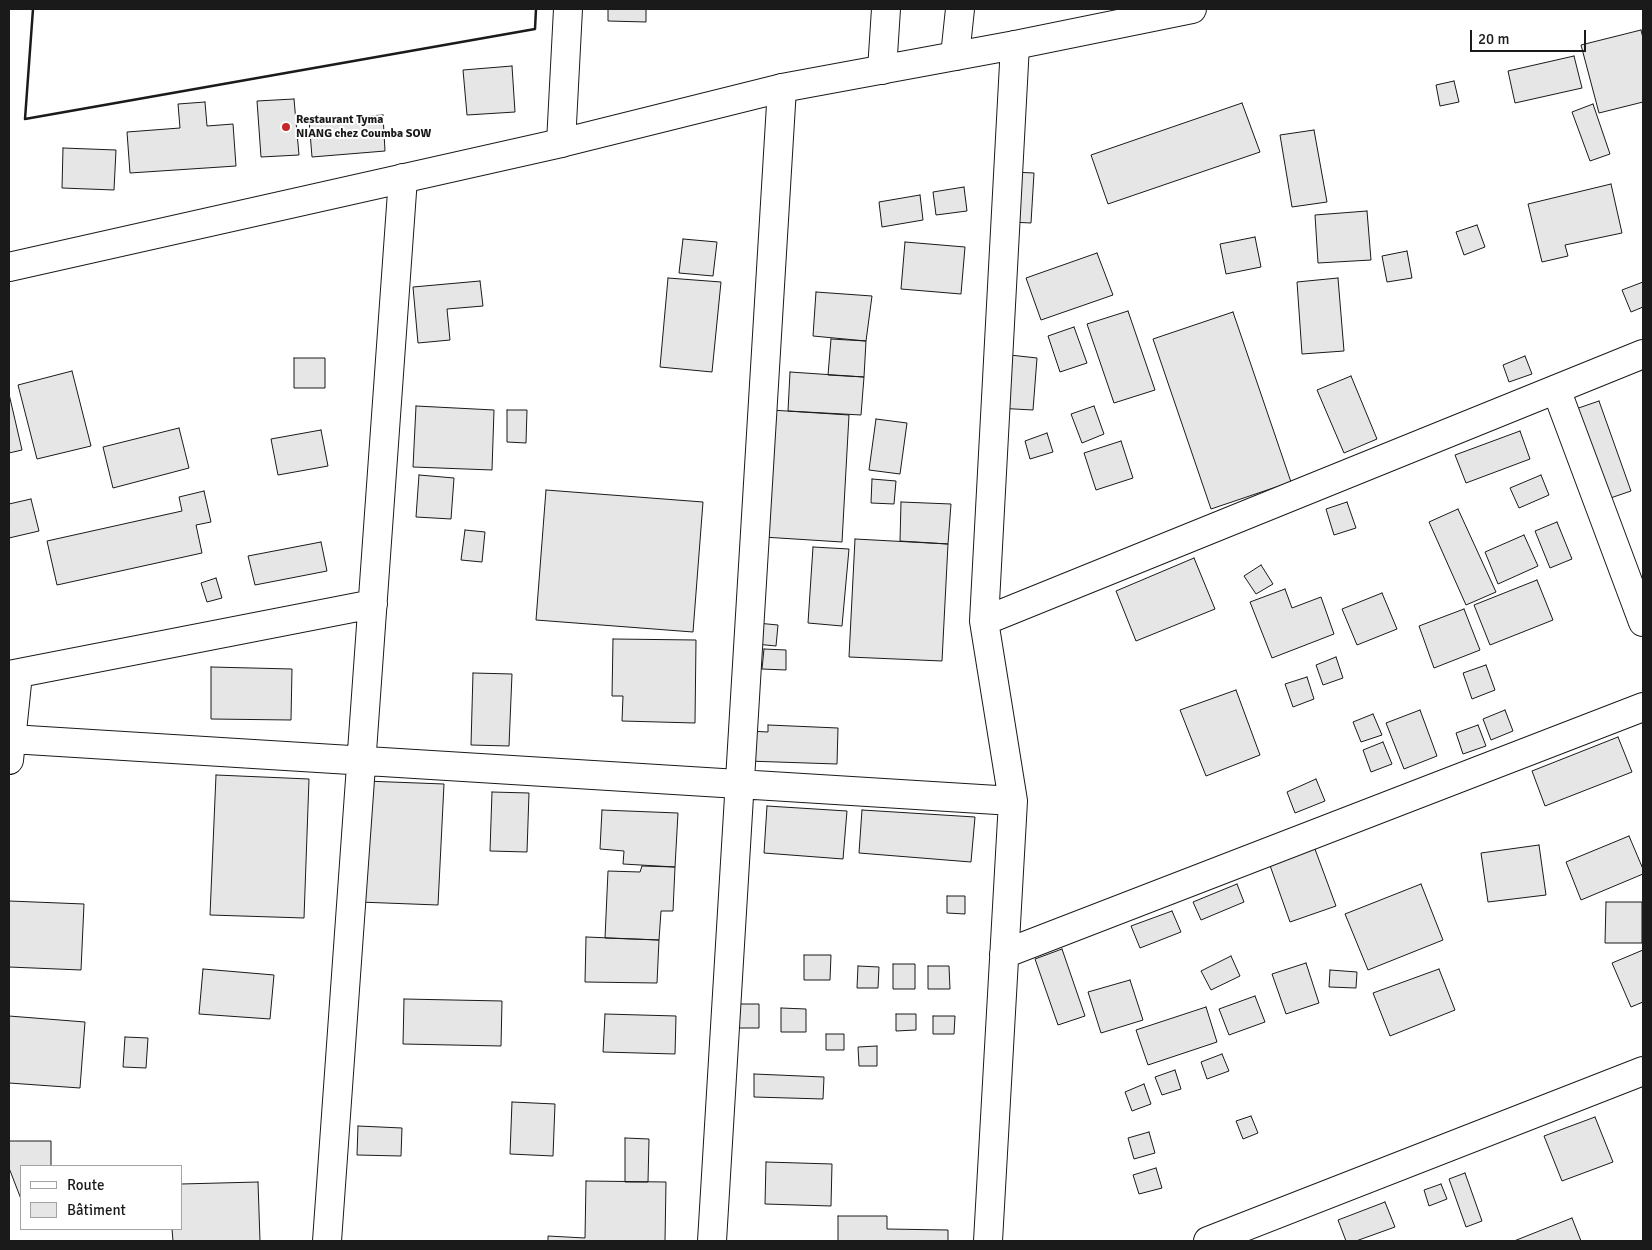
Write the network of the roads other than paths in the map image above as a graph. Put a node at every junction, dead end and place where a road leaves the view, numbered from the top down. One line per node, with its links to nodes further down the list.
1 (568, 9): 9 (main road)
2 (886, 9): 7 (main road)
3 (960, 9): 6 (main road)
4 (1192, 9): 5 (main road)
5 (1015, 45): 6 (main road); 15 (main road)
6 (955, 56): 7 (main road)
7 (882, 70): 8 (main road)
8 (782, 88): 9 (main road); 21 (main road)
9 (561, 143): 10 (main road)
10 (403, 178): 11 (main road); 14 (main road)
11 (9, 267)
12 (1643, 354): 13 (main road)
13 (1556, 389): 15 (main road); 16 (main road)
14 (373, 604): 17 (main road); 20 (main road)
15 (984, 621): 22 (main road)
16 (1643, 622)
17 (13, 674): 19 (main road)
18 (1643, 707): 23 (main road)
19 (10, 750): 20 (main road)
20 (362, 761): 21 (main road); 25 (main road)
21 (740, 784): 22 (main road); 26 (main road)
22 (1013, 801): 23 (main road)
23 (1004, 954): 27 (main road)
24 (1643, 1071): 28 (main road)
25 (327, 1241)
26 (712, 1241)
27 (988, 1241)
28 (1208, 1241)

